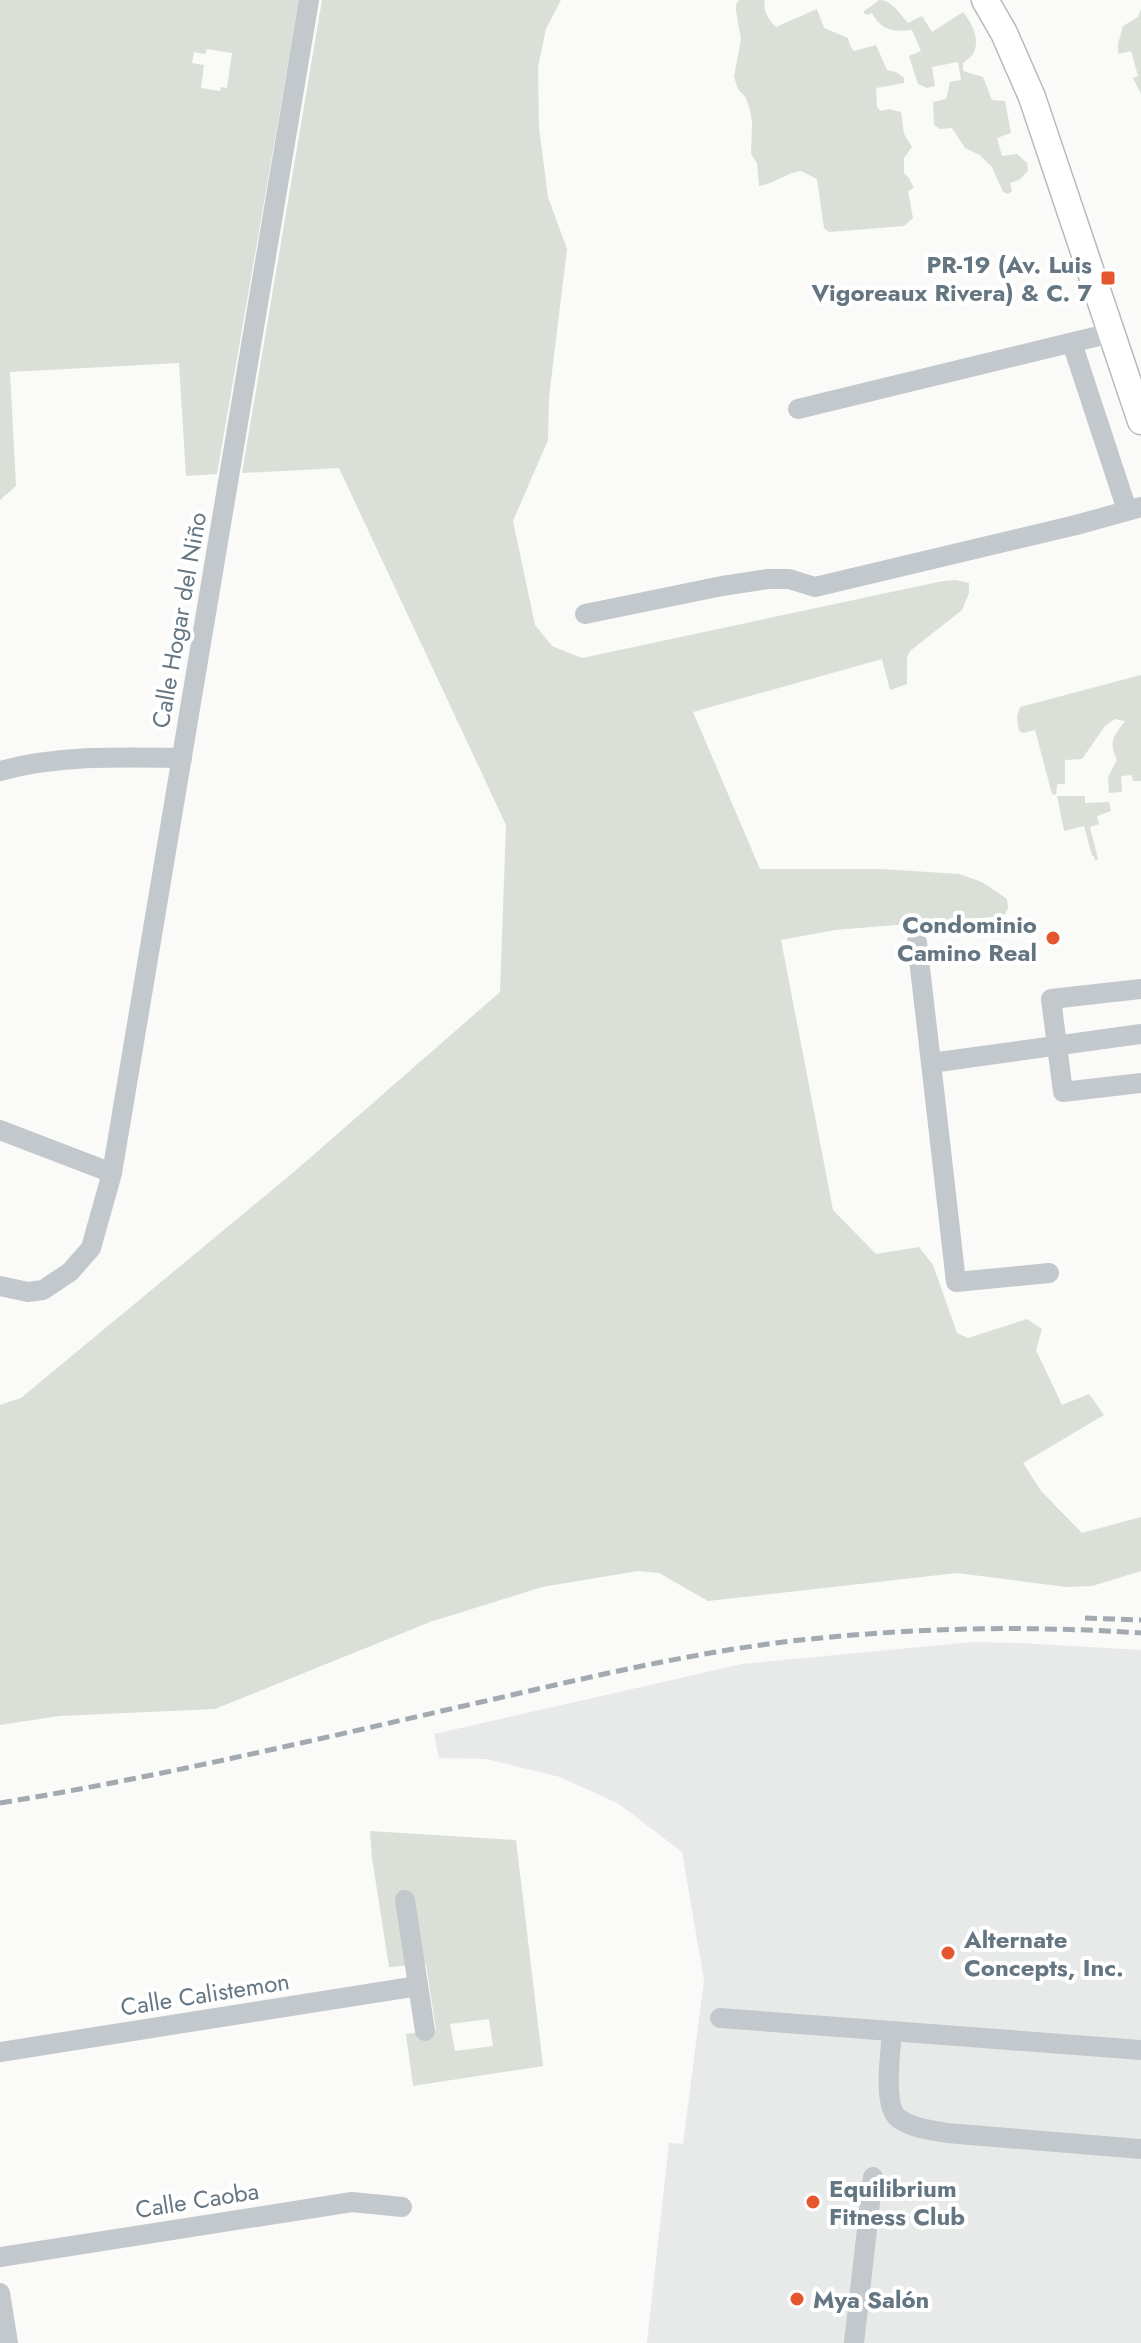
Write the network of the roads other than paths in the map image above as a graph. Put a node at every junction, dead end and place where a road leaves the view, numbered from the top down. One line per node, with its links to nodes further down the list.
1 (309, 0): 9 (street, Calle Hogar del Niño)
2 (985, 0): 3 (main road)
3 (1111, 333): 4 (street); 6 (main road)
4 (1072, 343): 5 (street); 7 (street)
5 (798, 409)
6 (1141, 421)
7 (1134, 508): 8 (street)
8 (585, 614)
9 (182, 758): 10 (street); 18 (street, Calle Hogar del Niño)
10 (0, 771)
11 (917, 942): 15 (street)
12 (1141, 989): 14 (street)
13 (1141, 1034): 14 (street)
14 (1057, 1045): 15 (street); 16 (street)
15 (931, 1063): 19 (street)
16 (1141, 1083)
17 (0, 1130): 18 (street)
18 (112, 1173): 20 (street, Calle Hogar del Niño)
19 (1049, 1273)
20 (0, 1286)
21 (405, 1900): 22 (street)
22 (418, 1986): 24 (street); 27 (street, Calle Calistemon)
23 (720, 2018): 25 (street)
24 (425, 2031)
25 (892, 2031): 26 (street); 28 (street)
26 (1141, 2050)
27 (0, 2052)
28 (1141, 2149)
29 (873, 2177): 34 (street)
30 (402, 2207): 31 (street, Calle Caoba)
31 (0, 2257)
32 (0, 2293): 33 (street)
33 (8, 2343)
34 (854, 2343)

